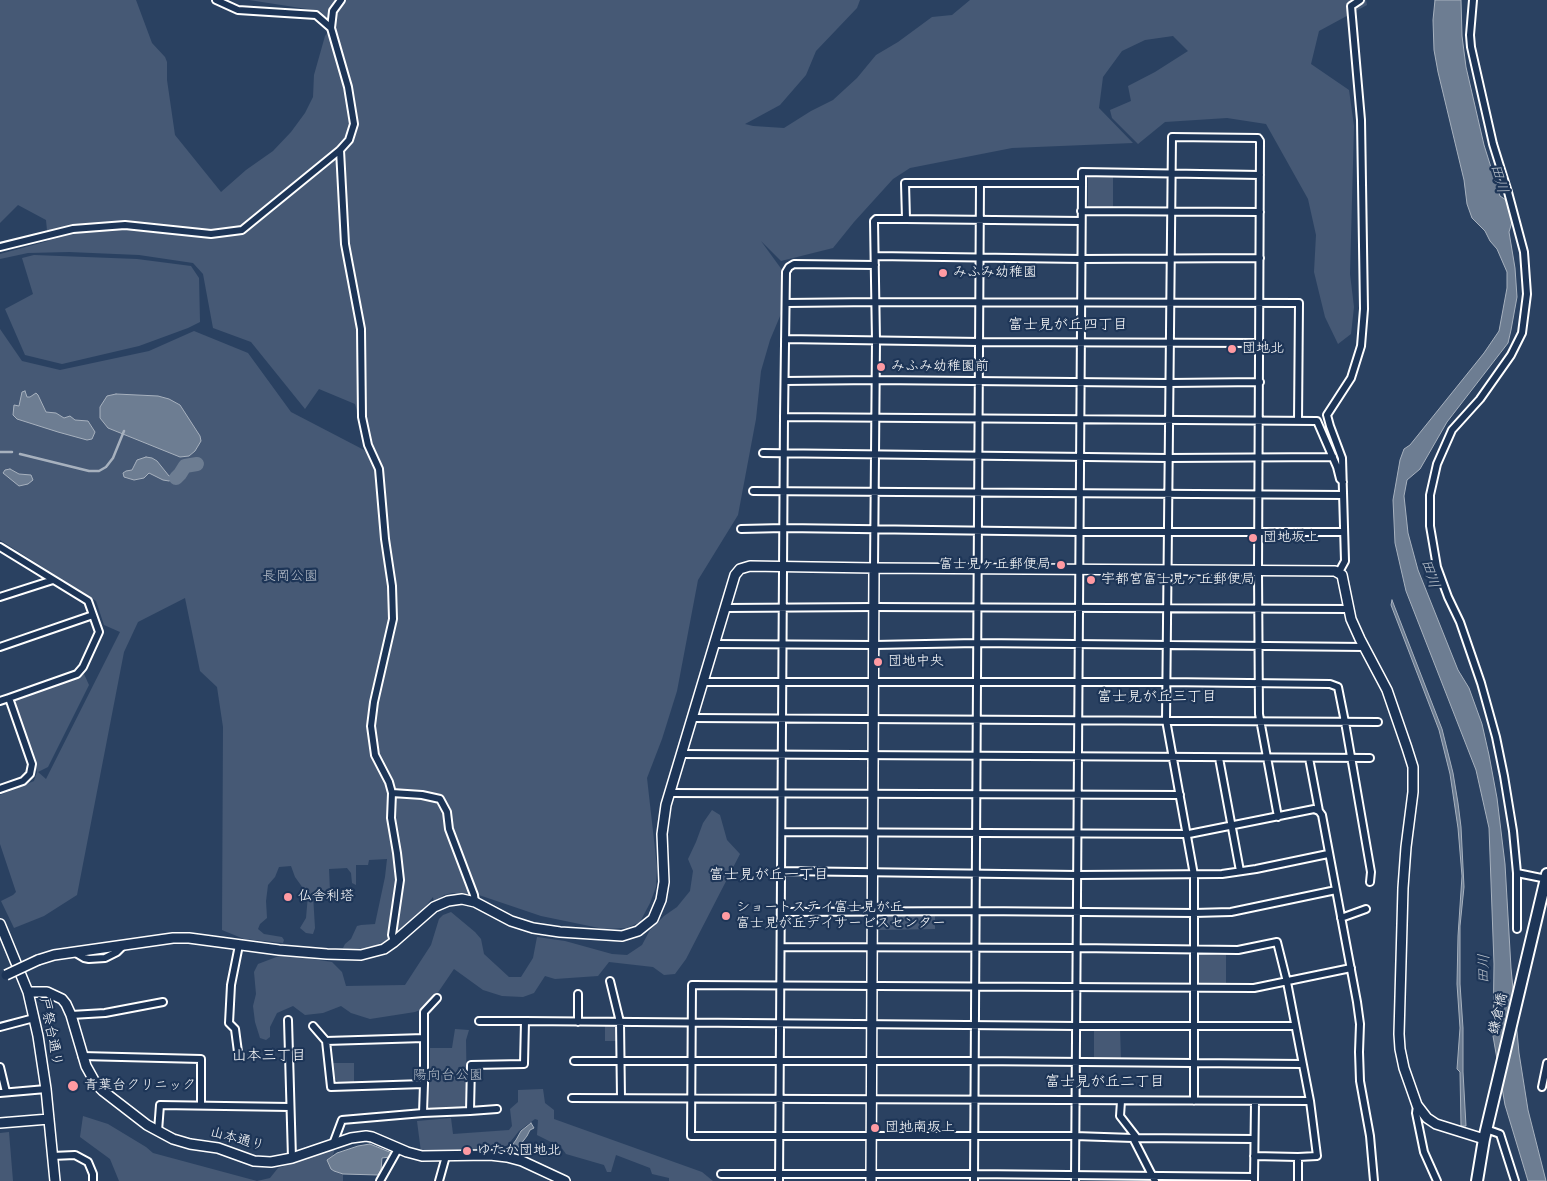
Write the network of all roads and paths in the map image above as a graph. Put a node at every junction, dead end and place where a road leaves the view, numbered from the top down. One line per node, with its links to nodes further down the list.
1 (216, 0): 5 (street)
2 (341, 0): 5 (street)
3 (1360, 0): 57 (street)
4 (1473, 0): 152 (street)
5 (331, 28): 6 (street)
6 (340, 150): 17 (street); 132 (street)
7 (1171, 174): 8 (street); 8 (street); 10 (street); 12 (street)
8 (1260, 175): 13 (street)
9 (980, 183): 10 (street); 14 (street); 15 (street)
10 (1082, 183): 11 (street)
11 (1081, 211): 12 (street); 16 (street)
12 (1170, 211): 13 (street); 21 (street)
13 (1260, 212): 22 (street)
14 (906, 219): 15 (street); 18 (street)
15 (980, 220): 16 (street); 19 (street)
16 (1081, 221): 20 (street)
17 (0, 247)
18 (875, 256): 19 (street); 23 (street)
19 (980, 258): 20 (street); 25 (street)
20 (1081, 258): 21 (street); 26 (street)
21 (1170, 258): 22 (street); 29 (street)
22 (1260, 258): 28 (street)
23 (875, 265): 24 (street); 27 (street)
24 (876, 302): 25 (street); 27 (street); 31 (street)
25 (979, 302): 26 (street); 32 (street)
26 (1080, 302): 29 (street); 33 (street)
27 (786, 303): 30 (street)
28 (1260, 303): 29 (street); 35 (street); 48 (street)
29 (1170, 304): 34 (street)
30 (785, 339): 31 (street); 37 (street)
31 (876, 341): 32 (street); 36 (street)
32 (979, 342): 33 (street); 38 (street)
33 (1080, 342): 34 (street); 39 (street)
34 (1170, 343): 35 (street); 41 (street)
35 (1260, 343): 40 (street)
36 (876, 380): 37 (street); 38 (street); 43 (street)
37 (784, 381): 42 (street)
38 (979, 381): 39 (street); 44 (street)
39 (1080, 382): 41 (street); 45 (street)
40 (1260, 382): 41 (street); 47 (street)
41 (1169, 383): 46 (street)
42 (784, 417): 43 (street); 50 (street)
43 (875, 418): 44 (street); 51 (street)
44 (979, 419): 45 (street); 52 (street)
45 (1079, 420): 46 (street); 53 (street)
46 (1168, 420): 47 (street); 55 (street)
47 (1259, 420): 48 (street); 56 (street)
48 (1298, 421): 54 (street)
49 (763, 453): 50 (street)
50 (784, 454): 51 (street); 59 (street)
51 (875, 455): 52 (street); 60 (street)
52 (978, 455): 53 (street); 61 (street)
53 (1079, 456): 55 (street); 62 (street)
54 (1333, 457): 56 (street); 57 (street)
55 (1168, 458): 56 (street); 63 (street)
56 (1259, 458): 64 (street)
57 (1343, 482): 65 (street)
58 (753, 491): 59 (street)
59 (784, 491): 60 (street); 66 (street)
60 (874, 492): 61 (street); 68 (street)
61 (978, 492): 62 (street); 69 (street)
62 (1079, 493): 63 (street); 70 (street)
63 (1168, 494): 64 (street); 71 (street)
64 (1259, 495): 65 (street); 72 (street)
65 (1343, 496): 73 (street)
66 (784, 528): 67 (street); 68 (street); 75 (street)
67 (741, 529)
68 (874, 530): 69 (street); 76 (street)
69 (978, 531): 70 (street); 77 (street)
70 (1079, 532): 71 (street); 78 (street)
71 (1168, 532): 72 (street); 79 (street)
72 (1258, 532): 73 (street); 80 (street)
73 (1344, 532): 81 (street)
74 (0, 548): 82 (street)
75 (784, 567): 76 (street); 85 (street); 86 (street)
76 (874, 568): 77 (street); 84 (street)
77 (978, 569): 78 (street); 87 (street)
78 (1078, 569): 79 (street); 89 (street)
79 (1168, 570): 80 (street); 88 (street)
80 (1258, 571): 81 (street); 90 (street)
81 (1339, 572): 91 (street)
82 (53, 580): 83 (street); 92 (street)
83 (0, 597)
84 (874, 607): 86 (street); 87 (street); 96 (street)
85 (725, 608): 86 (street); 95 (street)
86 (783, 608): 93 (street)
87 (978, 608): 89 (street); 94 (street)
88 (1167, 608): 89 (street); 90 (street); 98 (street)
89 (1078, 609): 97 (street)
90 (1258, 609): 91 (street); 99 (street)
91 (1349, 609): 101 (street)
92 (93, 615): 100 (street); 109 (street)
93 (783, 643): 95 (street); 96 (street); 103 (street)
94 (977, 643): 96 (street); 97 (street); 105 (street)
95 (715, 644): 102 (street)
96 (874, 644): 104 (street)
97 (1078, 644): 98 (street); 106 (street)
98 (1167, 645): 99 (street); 107 (street)
99 (1258, 646): 101 (street); 108 (street)
100 (0, 647)
101 (1364, 647): 235 (street)
102 (703, 682): 103 (street); 111 (street)
103 (783, 682): 104 (street); 112 (street)
104 (873, 682): 105 (street); 113 (street)
105 (977, 682): 106 (street); 114 (street)
106 (1078, 682): 107 (street); 115 (street)
107 (1166, 682): 108 (street); 116 (street)
108 (1259, 684): 117 (street); 118 (street)
109 (9, 698): 110 (street); 131 (street)
110 (0, 701)
111 (693, 718): 112 (street); 120 (street)
112 (783, 718): 113 (street); 121 (street)
113 (873, 718): 114 (street); 123 (street)
114 (977, 719): 115 (street); 124 (street)
115 (1077, 720): 116 (street); 122 (street)
116 (1166, 720): 117 (street); 125 (street)
117 (1260, 721): 118 (street); 127 (street)
118 (1345, 722): 119 (street); 129 (street)
119 (1378, 722)
120 (682, 754): 121 (street); 133 (street)
121 (782, 755): 123 (street); 134 (street)
122 (1077, 755): 124 (street); 125 (street); 137 (street)
123 (873, 756): 124 (street); 135 (street)
124 (977, 756): 136 (street)
125 (1173, 757): 126 (street); 138 (street)
126 (1219, 758): 127 (street); 141 (street)
127 (1267, 758): 128 (street); 140 (street)
128 (1309, 758): 129 (street); 139 (street)
129 (1352, 758): 130 (street); 156 (street)
130 (1370, 758)
131 (0, 789)
132 (392, 793): 158 (street); 168 (street)
133 (670, 793): 134 (street); 158 (street)
134 (782, 794): 135 (street); 142 (street)
135 (873, 794): 136 (street); 143 (street)
136 (977, 794): 137 (street); 144 (street)
137 (1077, 795): 138 (street); 145 (street)
138 (1180, 795): 146 (street)
139 (1319, 811): 140 (street); 147 (street)
140 (1278, 817): 141 (street)
141 (1232, 826): 146 (street); 149 (street)
142 (782, 832): 143 (street); 148 (street)
143 (873, 833): 144 (street); 150 (street)
144 (976, 833): 145 (street); 151 (street)
145 (1077, 834): 146 (street); 153 (street)
146 (1187, 834): 154 (street)
147 (1328, 854): 149 (street); 157 (street)
148 (782, 871): 150 (street); 162 (street)
149 (1240, 871): 154 (street)
150 (873, 872): 151 (street); 160 (street)
151 (976, 873): 153 (street); 161 (street)
152 (1517, 873): 155 (street); 167 (street)
153 (1077, 875): 154 (street); 163 (street)
154 (1194, 875): 164 (street)
155 (1547, 877): 242 (main road, 鎌倉橋)
156 (1370, 882)
157 (1336, 890): 164 (street); 165 (street)
158 (475, 902): 168 (street)
159 (1366, 910): 165 (street)
160 (873, 911): 161 (street); 162 (street); 171 (street)
161 (976, 911): 163 (street); 172 (street)
162 (781, 912): 170 (street)
163 (1076, 912): 164 (street); 173 (street)
164 (1194, 913): 174 (street)
165 (1341, 918): 175 (street)
166 (0, 924): 184 (street, 戸祭台通り)
167 (1517, 929)
168 (394, 942): 169 (street)
169 (239, 945): 176 (street, bridge); 206 (street)
170 (781, 948): 171 (street); 179 (street)
171 (872, 948): 172 (street); 180 (street)
172 (976, 948): 173 (street); 181 (street)
173 (1076, 948): 174 (street); 182 (street)
174 (1194, 950): 178 (street); 183 (street)
175 (1351, 968): 178 (street); 271 (street)
176 (3, 977)
177 (610, 981): 194 (street)
178 (1287, 982): 183 (street); 203 (street)
179 (781, 986): 180 (street); 195 (street); 196 (street)
180 (872, 986): 181 (street); 197 (street)
181 (976, 987): 182 (street); 198 (street)
182 (1076, 987): 183 (street); 201 (street)
183 (1194, 988): 202 (street)
184 (28, 992): 188 (street, 山本通り); 189 (street, 戸祭台通り)
185 (578, 994): 193 (street)
186 (437, 998): 204 (street)
187 (163, 1002): 188 (street)
188 (70, 1015): 207 (street, 山本通り)
189 (34, 1018): 199 (street); 221 (street, 戸祭台通り)
190 (288, 1020): 236 (street)
191 (479, 1021): 192 (street)
192 (525, 1021): 193 (street); 238 (street)
193 (578, 1022): 194 (street)
194 (620, 1022): 195 (street); 210 (street)
195 (691, 1022): 196 (street); 208 (street)
196 (780, 1023): 197 (street); 212 (street)
197 (872, 1024): 198 (street); 213 (street)
198 (975, 1025): 201 (street); 211 (street)
199 (0, 1026)
200 (313, 1026): 205 (street)
201 (1076, 1026): 202 (street); 214 (street)
202 (1194, 1026): 203 (street); 215 (street)
203 (1295, 1026): 217 (street)
204 (424, 1038): 205 (street); 219 (street)
205 (326, 1041): 219 (street)
206 (238, 1052)
207 (82, 1056): 234 (street); 243 (street, 山本通り)
208 (691, 1060): 210 (street); 212 (street); 225 (street)
209 (574, 1061): 210 (street)
210 (621, 1061): 224 (street)
211 (975, 1061): 213 (street); 214 (street); 228 (street)
212 (780, 1062): 213 (street); 226 (street)
213 (872, 1062): 227 (street)
214 (1075, 1062): 215 (street); 229 (street)
215 (1194, 1063): 217 (street); 231 (street)
216 (1547, 1063): 220 (street)
217 (1302, 1064): 233 (street)
218 (0, 1066): 222 (street)
219 (424, 1084): 239 (street)
220 (1542, 1087)
221 (46, 1089): 222 (street); 240 (street, 戸祭台通り)
222 (3, 1092)
223 (572, 1098): 224 (street)
224 (621, 1098): 225 (street)
225 (691, 1099): 226 (street); 244 (street)
226 (780, 1099): 227 (street); 244 (street)
227 (872, 1100): 228 (street); 245 (street)
228 (975, 1100): 229 (street); 246 (street)
229 (1075, 1101): 230 (street); 247 (street)
230 (1121, 1101): 231 (street); 248 (street)
231 (1194, 1101): 232 (street)
232 (1255, 1102): 233 (street); 249 (street)
233 (1310, 1102): 255 (street)
234 (201, 1105): 236 (street); 243 (street)
235 (1417, 1105): 242 (street); 272 (street)
236 (290, 1107): 256 (street)
237 (497, 1109): 238 (street)
238 (470, 1111): 239 (street)
239 (423, 1113): 250 (street)
240 (49, 1119): 241 (street); 252 (street, 戸祭台通り)
241 (0, 1123)
242 (1486, 1130): 273 (main road, 鎌倉橋); 274 (street)
243 (158, 1131): 256 (street, 山本通り)
244 (780, 1136): 245 (street); 258 (street)
245 (872, 1136): 246 (street); 259 (street)
246 (975, 1136): 247 (street); 260 (street)
247 (1075, 1136): 248 (street); 261 (street)
248 (1135, 1138): 249 (street); 263 (street)
249 (1254, 1139): 254 (street)
250 (333, 1144): 251 (street, 山本通り); 256 (street, 山本通り)
251 (398, 1149): 253 (street, 山本通り); 267 (street)
252 (52, 1156): 265 (street, 戸祭台通り); 266 (street)
253 (446, 1156): 262 (street, 山本通り); 268 (street)
254 (1254, 1156): 255 (street); 264 (street)
255 (1298, 1157): 270 (street)
256 (292, 1158)
257 (721, 1174): 258 (street)
258 (779, 1178): 259 (street)
259 (871, 1178): 260 (street)
260 (974, 1178): 261 (street)
261 (1075, 1178): 263 (street)
262 (553, 1179): 269 (street, 山本通り)
263 (1154, 1179): 264 (street)
264 (1254, 1179)
265 (55, 1181)
266 (94, 1181)
267 (380, 1181)
268 (439, 1181)
269 (565, 1181)
270 (1298, 1181)
271 (1374, 1181)
272 (1437, 1181)
273 (1477, 1181)
274 (1515, 1181)

